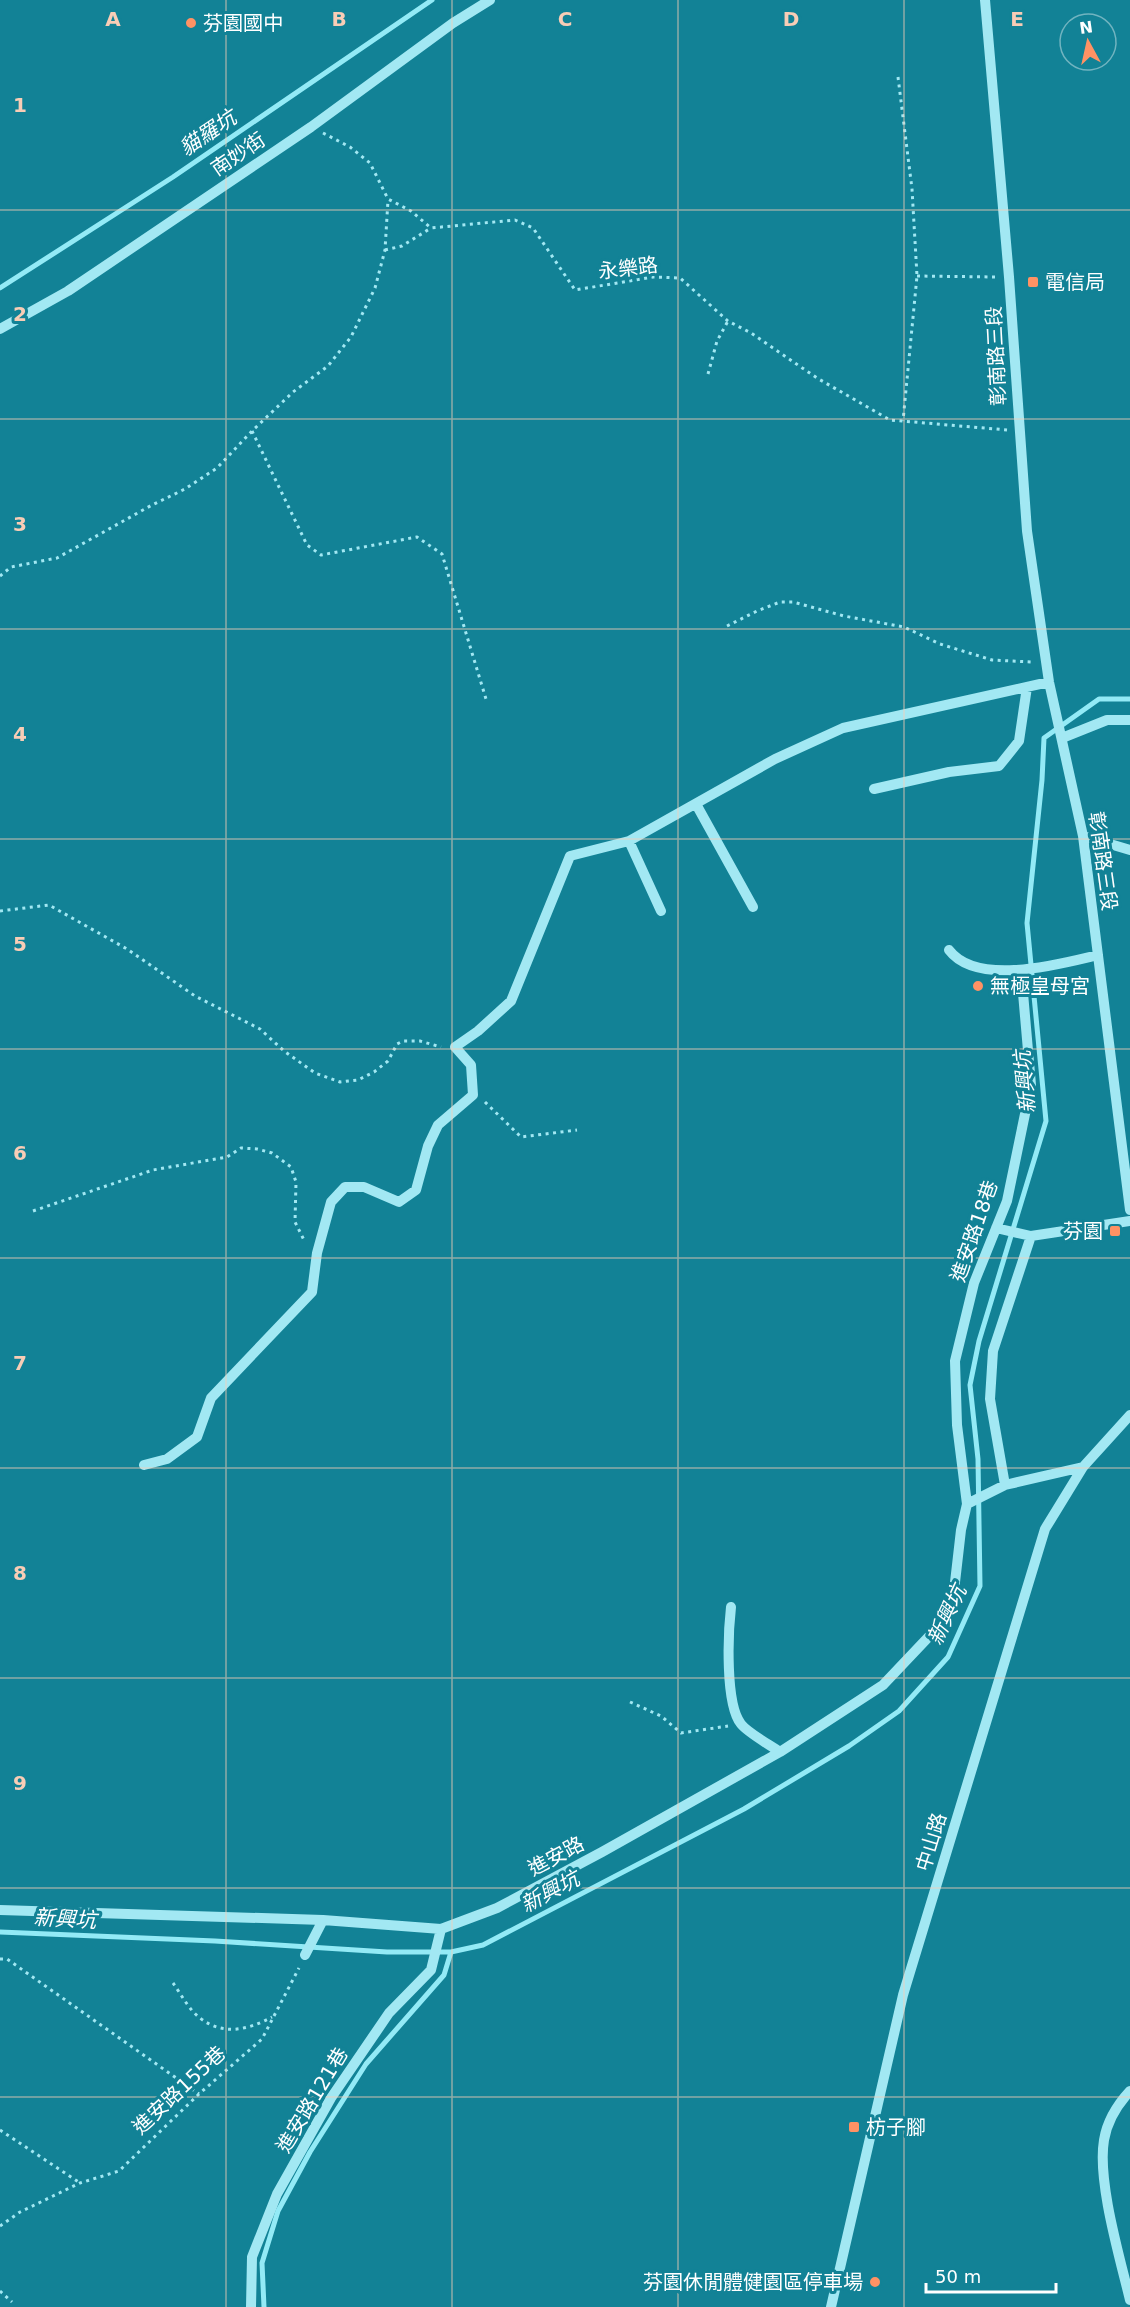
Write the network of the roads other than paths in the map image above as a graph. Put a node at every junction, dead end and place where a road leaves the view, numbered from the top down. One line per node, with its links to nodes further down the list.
1 (986, 0): 4 (street, 彰南路三段)
2 (482, 2): 3 (street, 南妙街)
3 (0, 329)
4 (1049, 681): 5 (street); 7 (street, 彰南路三段)
5 (1027, 687): 8 (street); 9 (street)
6 (1130, 720): 7 (street)
7 (1062, 736): 10 (street, 彰南路三段)
8 (874, 789)
9 (696, 804): 11 (street); 13 (street)
10 (1083, 836): 12 (street); 16 (street, 彰南路三段)
11 (629, 841): 14 (street); 23 (street)
12 (1130, 850)
13 (753, 907)
14 (661, 911)
15 (949, 950): 17 (street)
16 (1098, 955): 17 (street); 18 (street, 彰南路三段)
17 (1021, 970): 20 (street, 進安路18巷)
18 (1130, 1210)
19 (1130, 1221): 21 (street)
20 (996, 1228): 21 (street); 26 (street, 進安路18巷)
21 (1031, 1236): 25 (street)
22 (1130, 1415): 24 (street, 中山路)
23 (144, 1465)
24 (1083, 1467): 25 (street); 36 (street, 中山路)
25 (1005, 1485): 26 (street)
26 (967, 1504): 28 (street, 進安路)
27 (731, 1608): 28 (street)
28 (780, 1752): 31 (street, 進安路)
29 (0, 1910): 30 (street, 進安路)
30 (323, 1920): 31 (street, 進安路); 32 (street)
31 (441, 1929): 35 (street, 進安路121巷)
32 (305, 1955)
33 (1130, 2091): 34 (street)
34 (1130, 2300)
35 (251, 2307)
36 (831, 2307)

